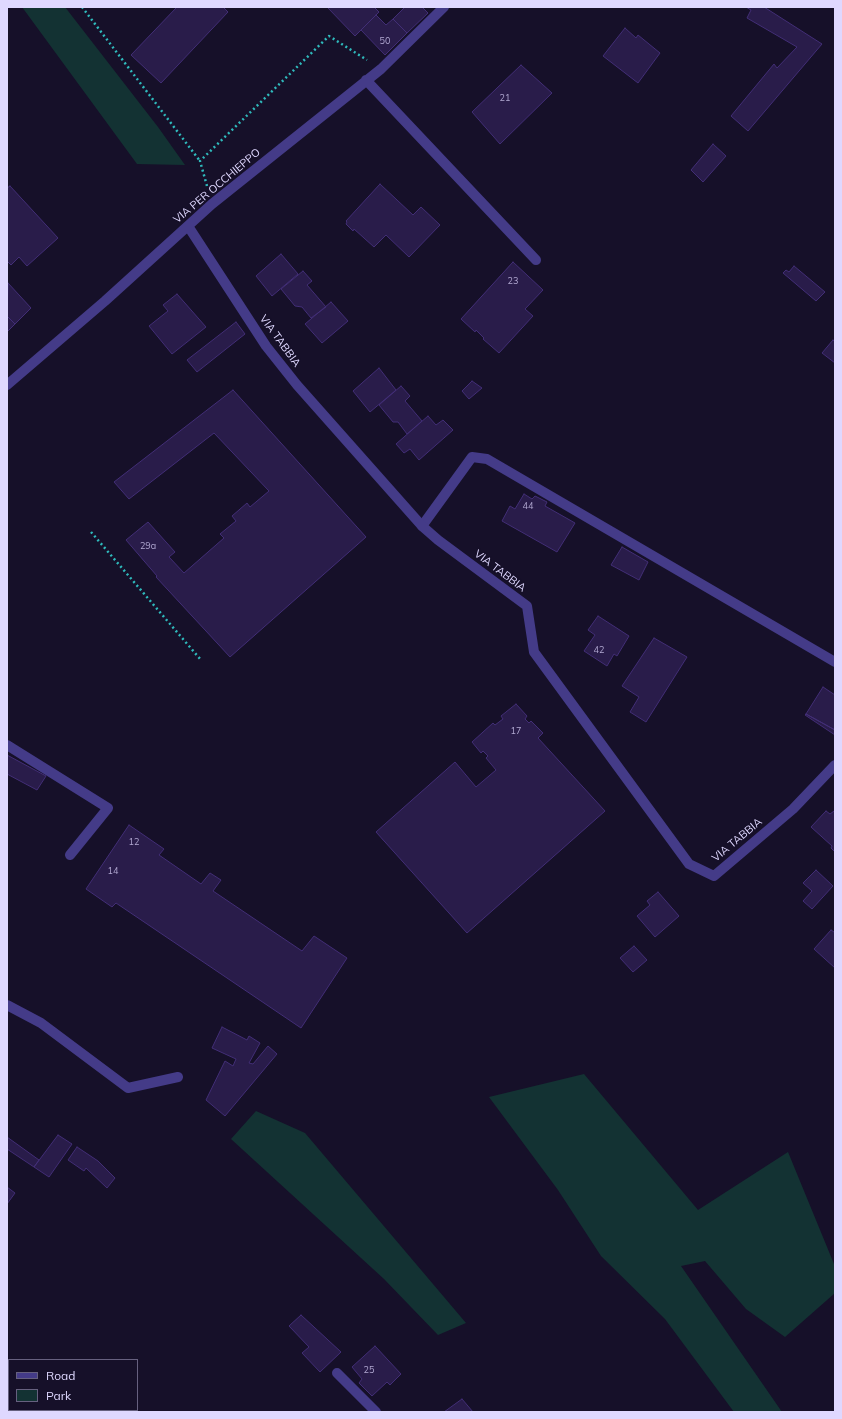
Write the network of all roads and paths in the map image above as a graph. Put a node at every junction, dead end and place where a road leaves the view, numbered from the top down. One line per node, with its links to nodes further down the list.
1 (82, 7): 5 (path)
2 (444, 7): 3 (street, VIA PER OCCHIEPPO)
3 (381, 69): 4 (street, VIA PER OCCHIEPPO); 5 (path)
4 (366, 80): 6 (street, VIA PER OCCHIEPPO); 8 (street)
5 (200, 161): 6 (path)
6 (212, 204): 7 (street, VIA PER OCCHIEPPO)
7 (188, 226): 9 (street, VIA PER OCCHIEPPO); 10 (street, VIA TABBIA)
8 (536, 260)
9 (7, 385)
10 (422, 526): 13 (street); 15 (street, VIA TABBIA)
11 (91, 532): 12 (path)
12 (201, 660)
13 (835, 662)
14 (7, 745): 16 (street)
15 (835, 766)
16 (70, 855)
17 (7, 1005): 18 (street)
18 (178, 1076)
19 (337, 1373): 20 (street)
20 (376, 1412)

